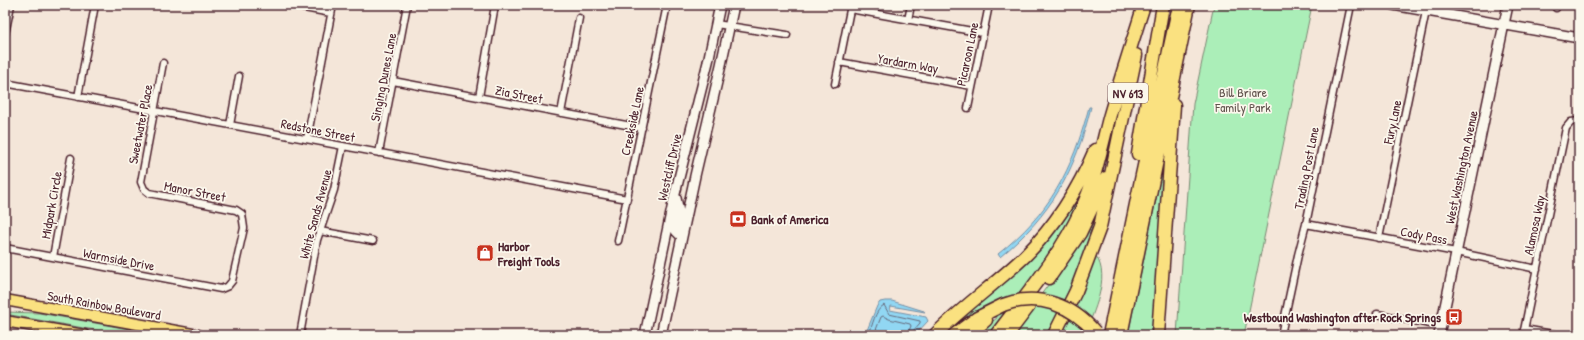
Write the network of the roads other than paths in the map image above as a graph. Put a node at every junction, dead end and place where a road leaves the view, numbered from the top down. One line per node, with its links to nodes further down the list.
1 (11, 5): 27 (street)
2 (95, 5): 39 (street)
3 (288, 5): 21 (street)
4 (332, 5): 21 (street)
5 (408, 5): 35 (street, Singing Dunes Lane)
6 (495, 5): 40 (street)
7 (667, 5): 47 (street, Creekside Lane)
8 (720, 5): 24 (main road, Westcliff Drive)
9 (734, 5): 26 (main road, Westcliff Drive)
10 (911, 5): 23 (street)
11 (989, 5): 28 (street, Picaroon Lane)
12 (1145, 5): 44 (highway); 51 (highway, NV 613)
13 (1163, 5): 65 (highway)
14 (1178, 5): 65 (highway)
15 (1188, 5): 33 (highway)
16 (1351, 5): 58 (street, Trading Post Lane)
17 (1393, 5): 20 (main road)
18 (1508, 5): 25 (main road, West Washington Avenue)
19 (850, 7): 23 (street); 31 (street)
20 (1426, 11): 25 (main road); 61 (street, Fury Lane)
21 (331, 13): 48 (street)
22 (579, 18): 43 (street)
23 (908, 20): 28 (street)
24 (716, 24): 26 (street); 52 (main road, Westcliff Drive)
25 (1503, 25): 30 (main road); 66 (main road, West Washington Avenue)
26 (729, 26): 29 (street); 54 (main road, Westcliff Drive)
27 (5, 33)
28 (983, 33): 38 (street, Picaroon Lane)
29 (787, 35)
30 (1579, 38)
31 (839, 62): 37 (street); 38 (street, Yardarm Way)
32 (163, 63): 42 (street, Sweetwater Place)
33 (1176, 68): 91 (highway); 92 (highway)
34 (239, 76): 46 (street)
35 (393, 81): 40 (street, Zia Street); 50 (street, Singing Dunes Lane)
36 (5, 83): 39 (street, Redstone Street)
37 (835, 84)
38 (972, 86): 41 (street, Picaroon Lane)
39 (78, 97): 42 (street, Redstone Street)
40 (479, 97): 43 (street, Zia Street)
41 (968, 108)
42 (154, 111): 46 (street, Redstone Street); 55 (street, Sweetwater Place)
43 (561, 113): 47 (street, Zia Street)
44 (1109, 118): 84 (highway); 87 (highway)
45 (1579, 121): 68 (street, Alamosa Way)
46 (230, 125): 48 (street, Redstone Street)
47 (642, 128): 57 (street, Creekside Lane)
48 (308, 139): 49 (street, Redstone Street)
49 (343, 146): 50 (street, Redstone Street); 59 (street, White Sands Avenue)
50 (380, 153): 57 (street, Redstone Street)
51 (1116, 153): 88 (highway); 89 (highway)
52 (685, 154): 54 (main road); 56 (main road, Westcliff Drive)
53 (71, 158): 67 (street, Midpark Circle)
54 (699, 158): 60 (main road, Westcliff Drive)
55 (144, 189): 69 (street, Manor Street)
56 (675, 194): 60 (main road); 73 (main road, Westcliff Drive)
57 (627, 199): 63 (street, Creekside Lane)
58 (1306, 224): 61 (street, Cody Pass); 93 (street, Trading Post Lane)
59 (320, 230): 62 (street); 81 (street, White Sands Avenue)
60 (682, 237): 71 (main road, Westcliff Drive)
61 (1379, 238): 66 (street, Cody Pass)
62 (373, 241)
63 (618, 241)
64 (5, 248): 67 (street, Warmside Drive)
65 (1123, 249): 78 (highway); 90 (highway)
66 (1456, 252): 68 (street, Cody Pass); 76 (main road, West Washington Avenue)
67 (53, 257): 69 (street, Warmside Drive)
68 (1537, 269): 77 (street, Alamosa Way)
69 (228, 286)
70 (5, 300): 80 (main road, South Rainbow Boulevard)
71 (668, 303): 73 (main road); 83 (main road, Westcliff Drive)
72 (1003, 305): 78 (highway, bridge); 85 (highway); 86 (highway)
73 (650, 314): 82 (main road, Westcliff Drive)
74 (1377, 314): 76 (street)
75 (5, 321): 79 (main road)
76 (1440, 330)
77 (1524, 332): 94 (street)
78 (1098, 334)
79 (84, 335)
80 (198, 335)
81 (300, 335)
82 (645, 335)
83 (661, 335)
84 (935, 335)
85 (954, 335)
86 (969, 335)
87 (996, 335)
88 (1007, 335)
89 (1054, 335)
90 (1110, 335)
91 (1121, 335)
92 (1158, 335)
93 (1281, 335)
94 (1558, 335)

